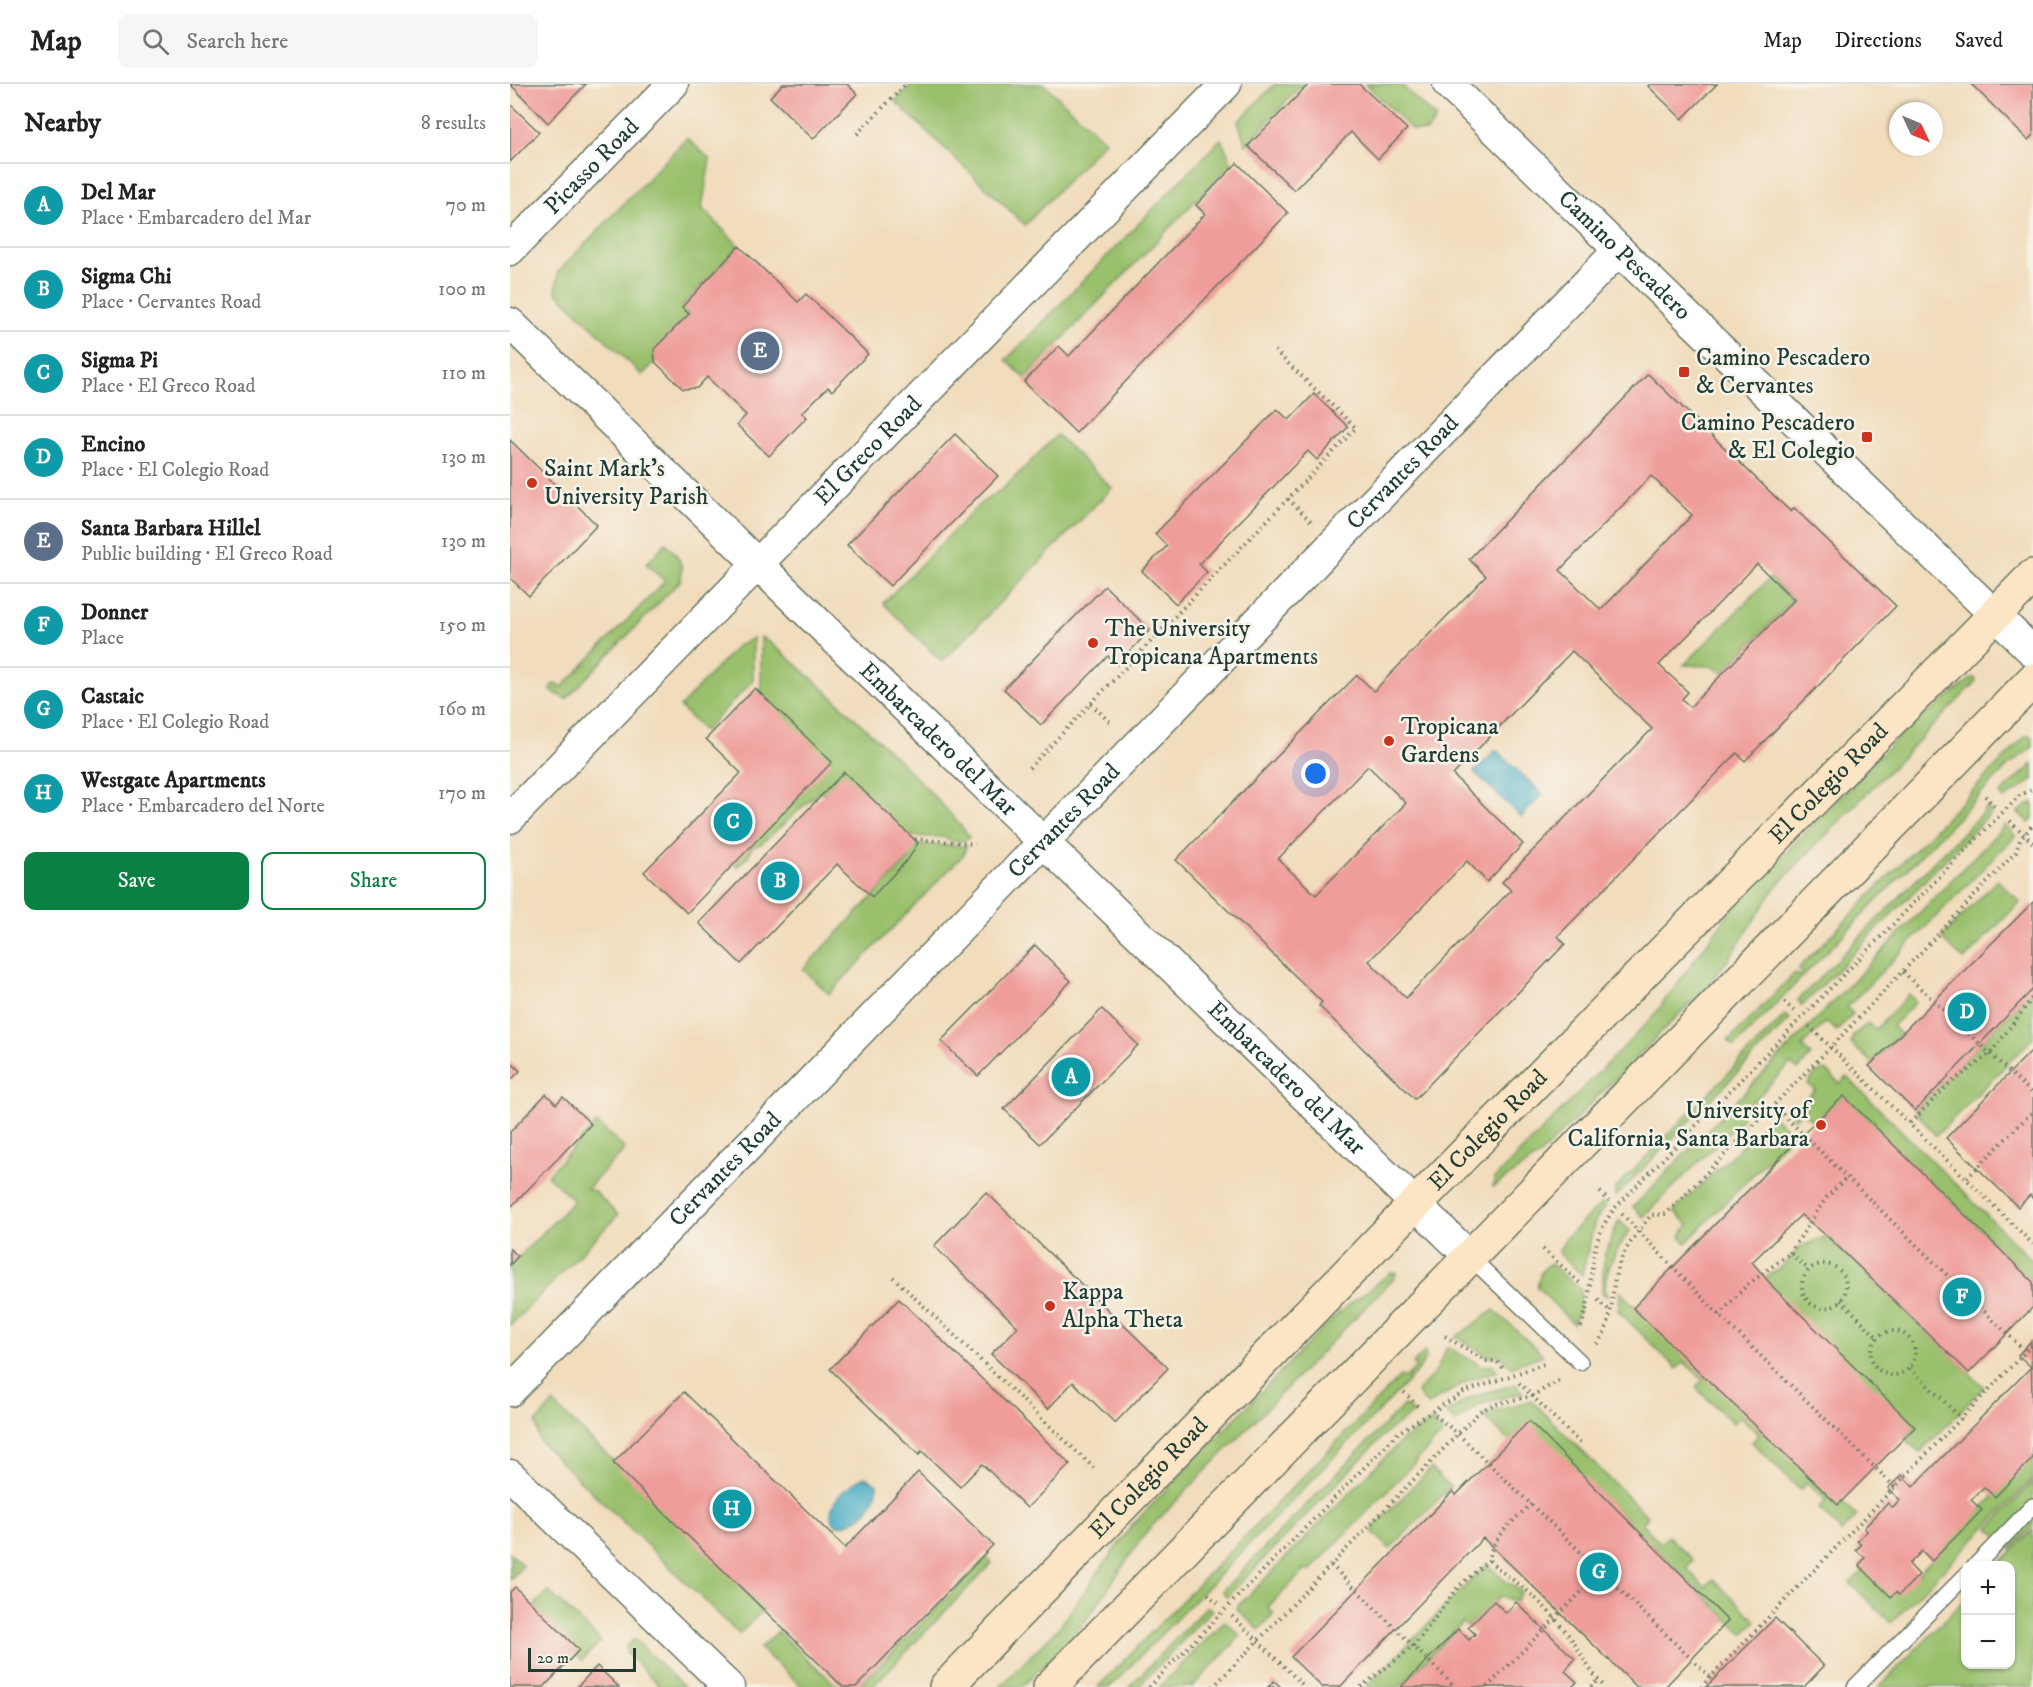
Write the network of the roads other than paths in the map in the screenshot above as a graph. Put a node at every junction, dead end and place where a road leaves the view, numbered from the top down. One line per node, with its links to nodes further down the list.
1 (673, 84): 4 (street, Picasso Road)
2 (1227, 84): 7 (street, El Greco Road)
3 (1448, 84): 5 (street, Camino Pescadero)
4 (510, 250)
5 (1619, 250): 9 (street, Camino Pescadero); 13 (street, Cervantes Road)
6 (510, 323): 7 (street, Embarcadero del Mar)
7 (759, 564): 12 (street, El Greco Road); 13 (street, Embarcadero del Mar)
8 (2033, 576): 9 (main road, El Colegio Road)
9 (1996, 615): 10 (street, Camino Pescadero); 14 (main road, El Colegio Road)
10 (2033, 652)
11 (2033, 680): 15 (main road)
12 (510, 818)
13 (1045, 842): 14 (street, Embarcadero del Mar); 17 (street, Cervantes Road)
14 (1417, 1203): 15 (street, Embarcadero del Mar); 23 (main road, El Colegio Road)
15 (1470, 1257): 16 (lane); 24 (main road)
16 (1580, 1362)
17 (510, 1392)
18 (510, 1475): 22 (street)
19 (2033, 1506): 20 (lane)
20 (1980, 1561)
21 (1961, 1579): 25 (lane)
22 (729, 1687)
23 (946, 1687)
24 (1050, 1687)
25 (1855, 1687)

